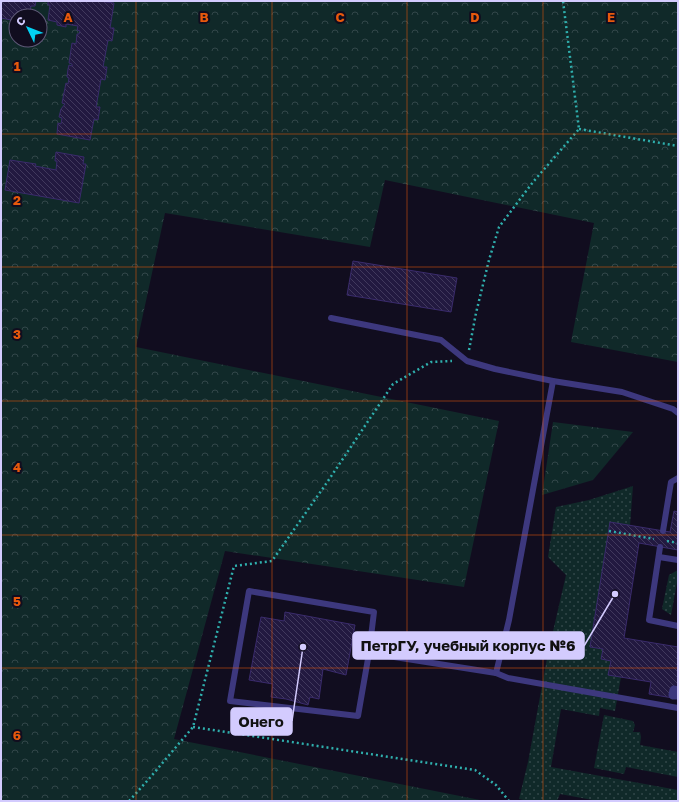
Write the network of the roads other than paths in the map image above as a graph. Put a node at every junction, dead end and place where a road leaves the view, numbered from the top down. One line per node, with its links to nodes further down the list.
1 (331, 318): 2 (lane)
2 (553, 381): 3 (lane); 11 (lane)
3 (678, 413)
4 (678, 478): 5 (lane)
5 (663, 531)
6 (660, 547): 7 (lane)
7 (659, 557): 8 (lane); 9 (lane)
8 (678, 560)
9 (678, 626)
10 (369, 653): 10 (lane); 11 (lane)
11 (496, 673): 14 (lane)
12 (678, 691): 13 (street)
13 (678, 695)
14 (678, 708)

